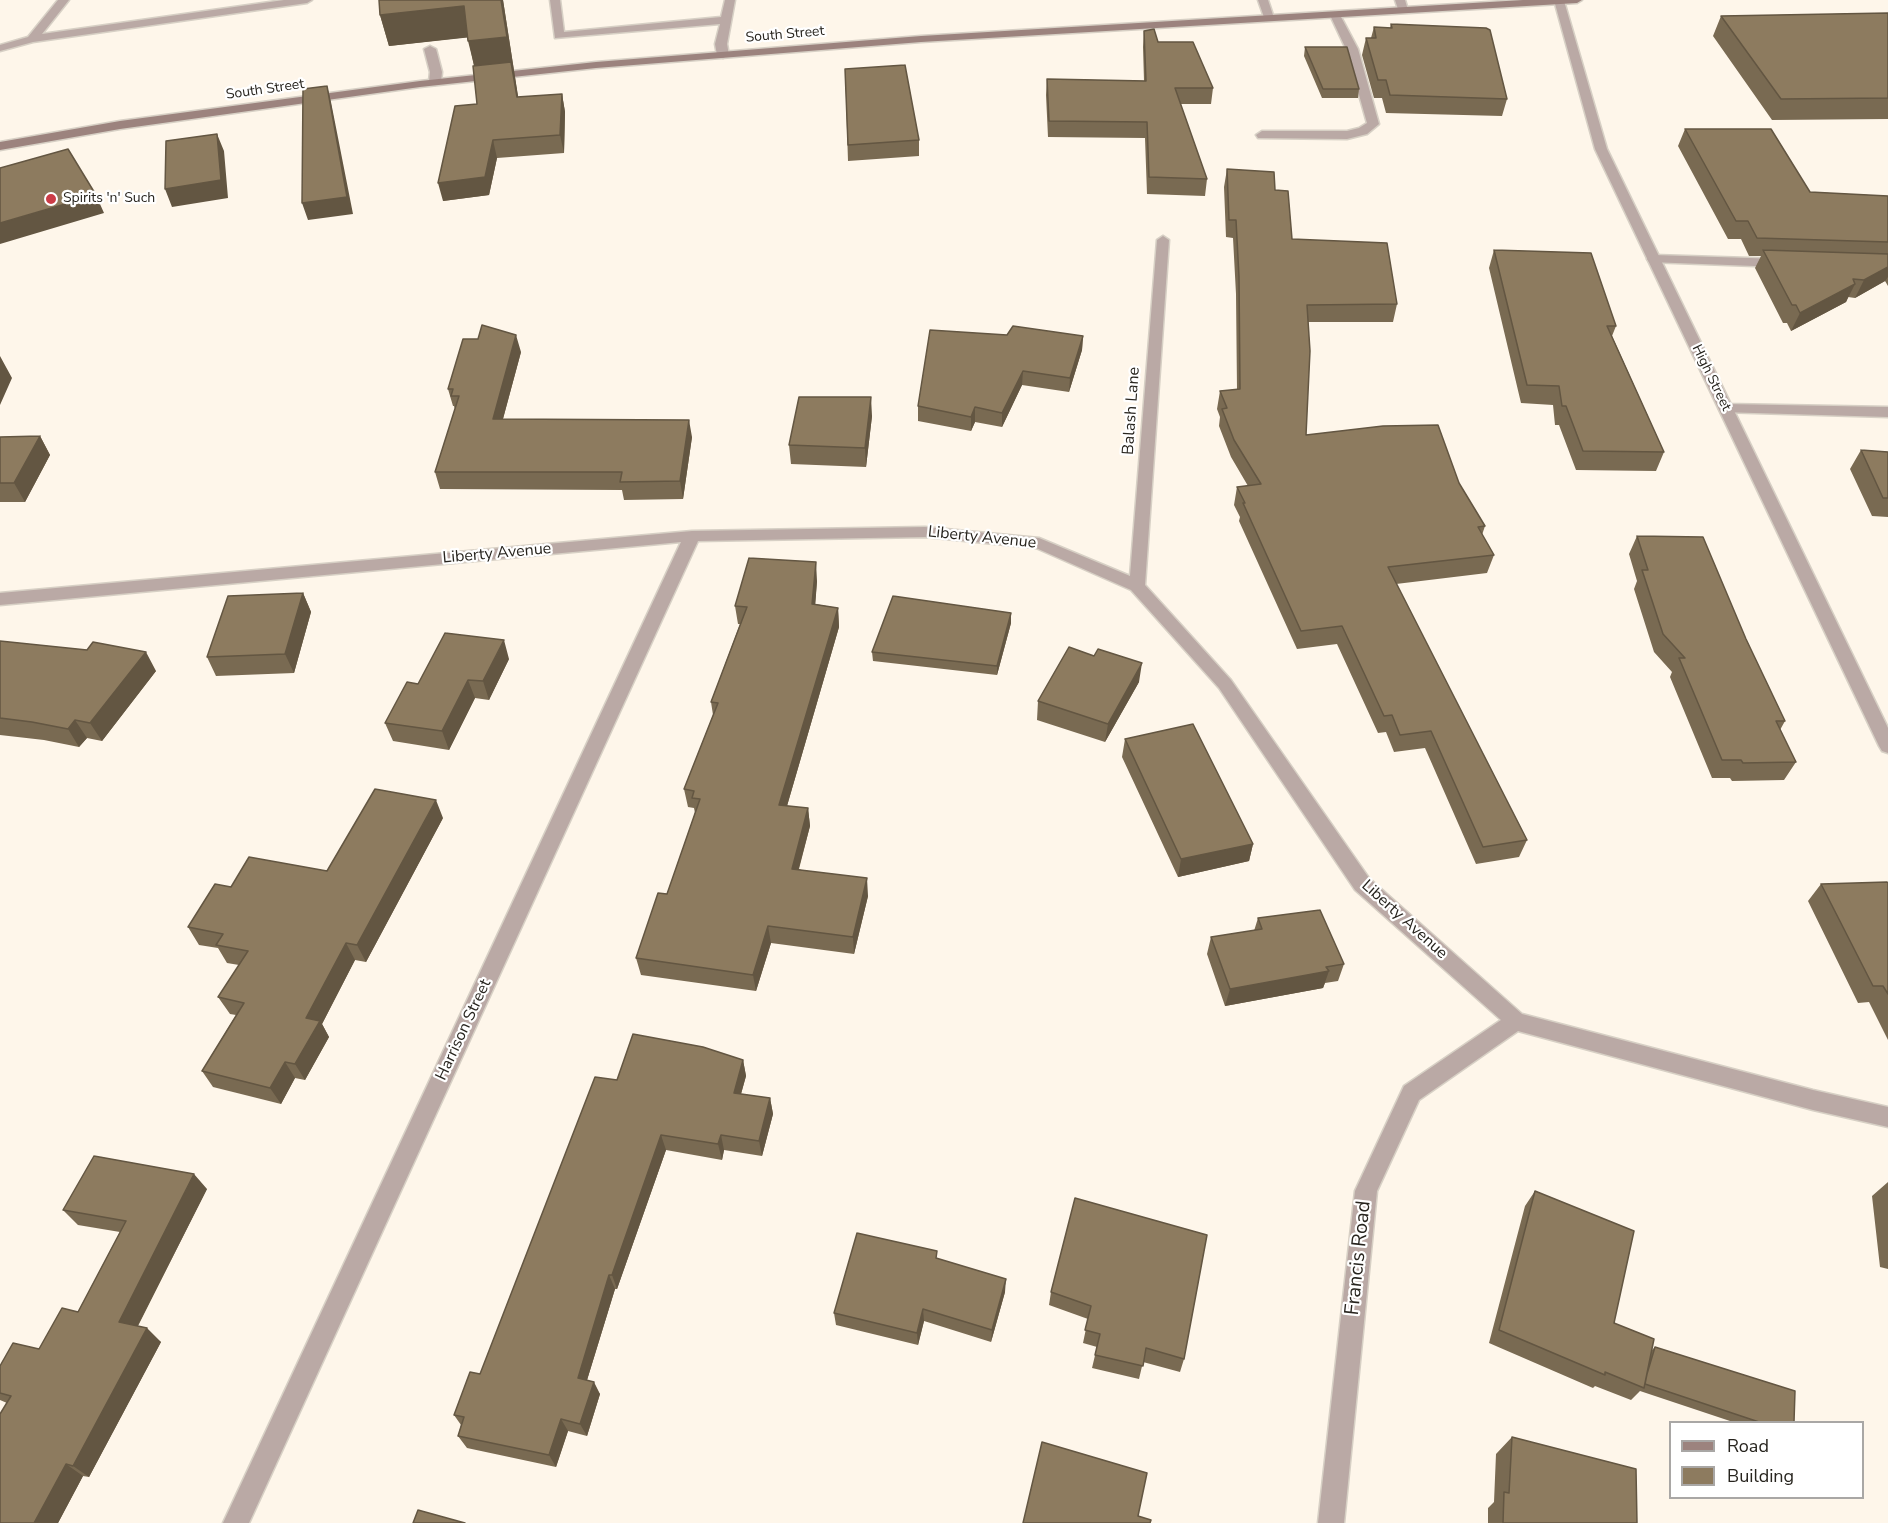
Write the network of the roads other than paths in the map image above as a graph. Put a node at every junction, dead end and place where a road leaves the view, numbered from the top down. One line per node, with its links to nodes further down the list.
1 (64, 0): 12 (street)
2 (307, 0): 12 (street)
3 (555, 0): 11 (street)
4 (730, 0): 11 (street)
5 (1263, 0): 10 (street)
6 (1577, 0): 7 (main road, South Street)
7 (1559, 1): 8 (main road, South Street); 20 (street, High Street)
8 (1402, 5): 9 (main road, South Street)
9 (1335, 15): 10 (main road, South Street); 17 (street)
10 (1269, 18): 15 (main road, South Street)
11 (725, 20): 15 (street)
12 (32, 39): 13 (street)
13 (0, 48)
14 (430, 49): 16 (street)
15 (723, 55): 16 (main road, South Street)
16 (435, 82): 18 (main road, South Street)
17 (1262, 135)
18 (0, 146)
19 (1163, 240): 25 (street, Balash Lane)
20 (1654, 259): 21 (street); 22 (street, High Street)
21 (1794, 263)
22 (1726, 409): 23 (street); 27 (street, High Street)
23 (1888, 412)
24 (692, 536): 25 (street, Liberty Avenue); 26 (street, Liberty Avenue); 30 (street, Harrison Street)
25 (1137, 586): 28 (street, Liberty Avenue)
26 (0, 598)
27 (1888, 746)
28 (1516, 1021): 29 (street, Liberty Avenue); 31 (street, Francis Road)
29 (1888, 1117)
30 (236, 1523)
31 (1331, 1523)

